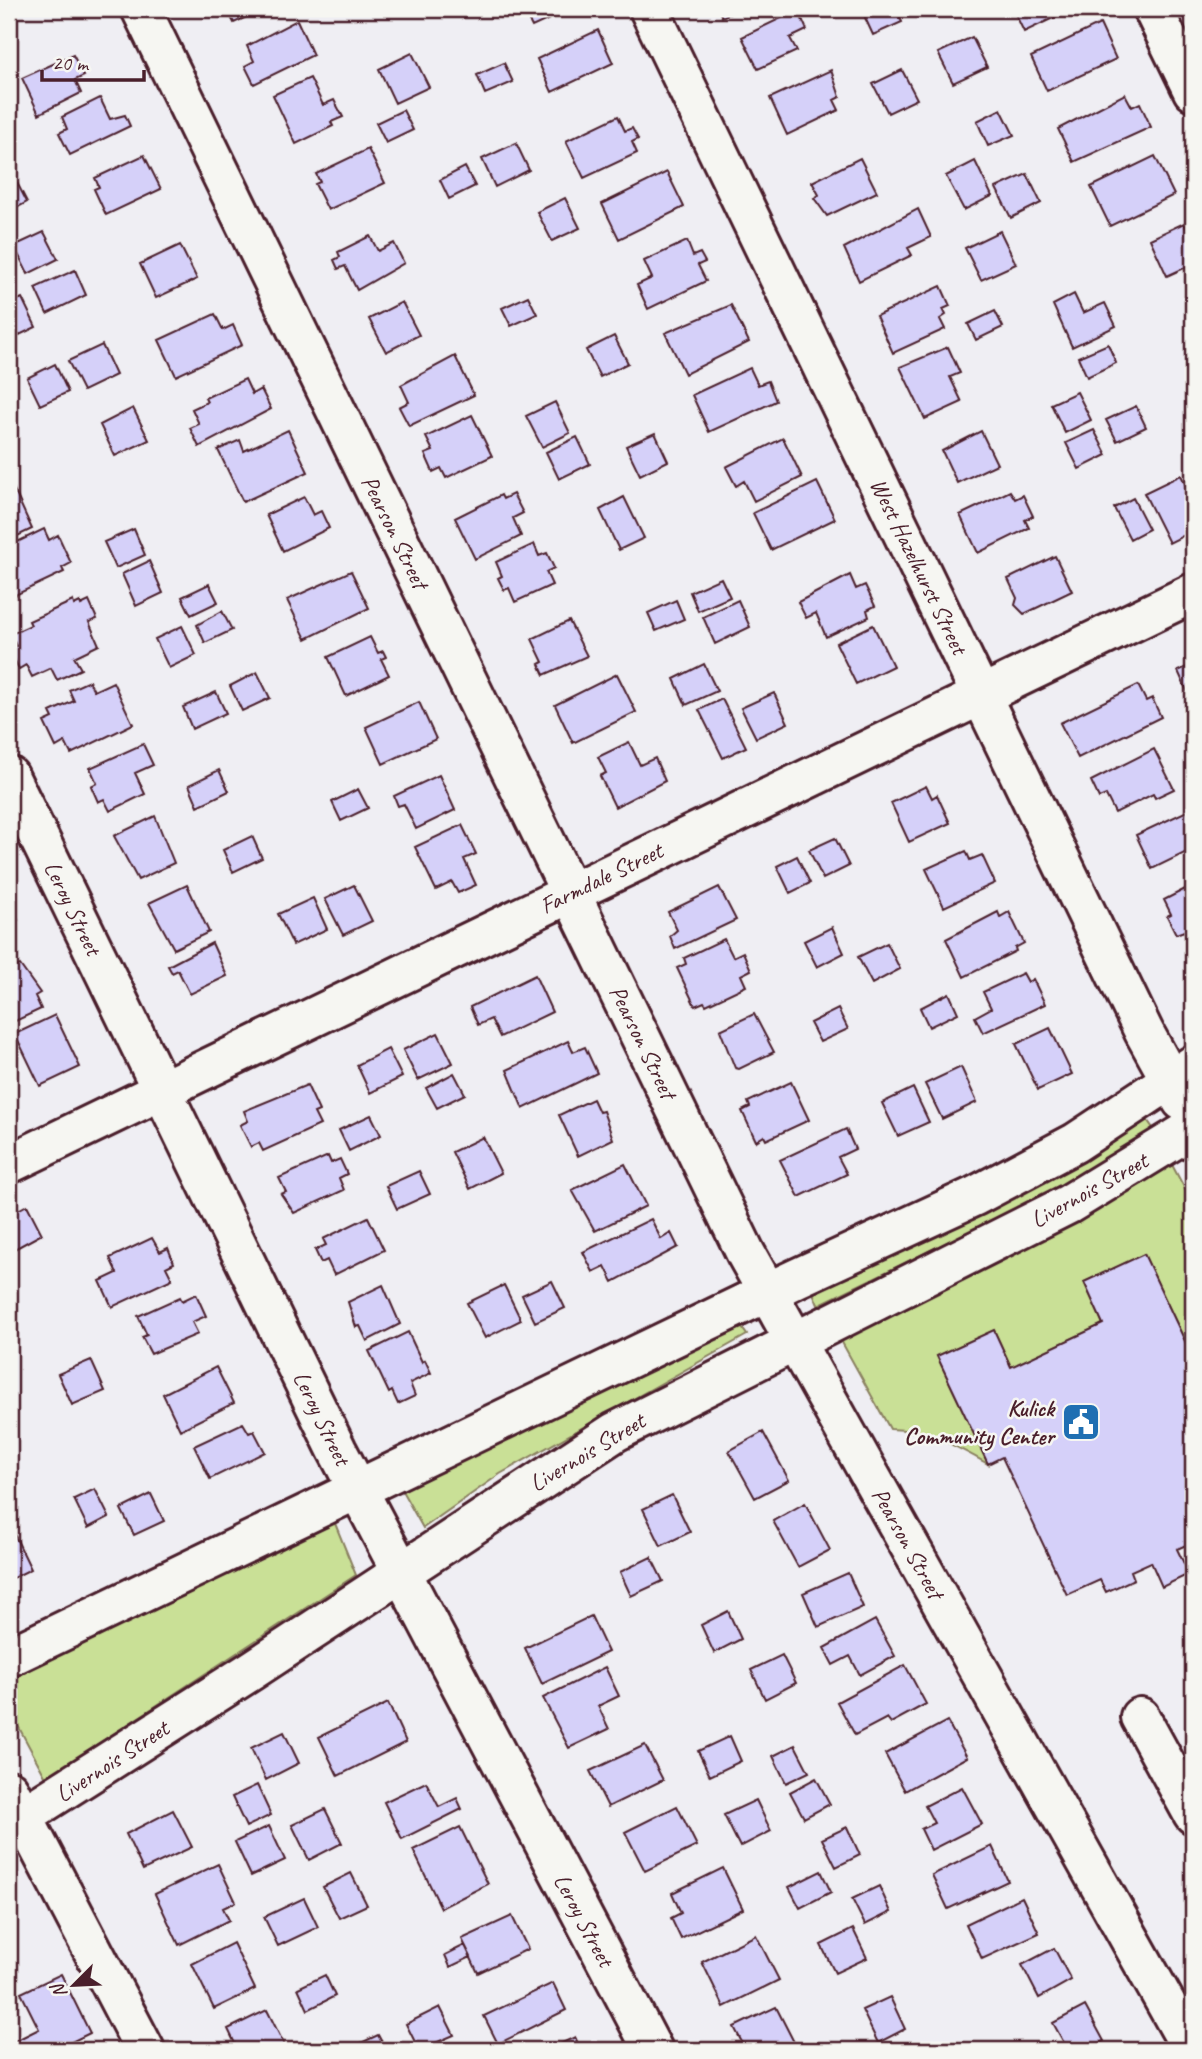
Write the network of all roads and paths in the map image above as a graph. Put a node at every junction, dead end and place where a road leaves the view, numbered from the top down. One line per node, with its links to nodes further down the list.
1 (141, 9): 8 (street, Pearson Street)
2 (649, 9): 6 (street, West Hazelhurst Street)
3 (1153, 9): 4 (street)
4 (1193, 91)
5 (1193, 593): 6 (street, Farmdale Street)
6 (981, 695): 8 (street, Farmdale Street); 9 (street, West Hazelhurst Street)
7 (9, 776): 10 (street, Leroy Street)
8 (572, 893): 10 (street, Farmdale Street); 14 (street, Pearson Street)
9 (1182, 1073): 11 (street, West Hazelhurst Street); 14 (street, Livernois Street)
10 (163, 1089): 13 (street, Farmdale Street); 16 (street, Leroy Street)
11 (1193, 1120)
12 (1193, 1128): 15 (street, Livernois Street)
13 (9, 1164)
14 (768, 1292): 15 (street, Pearson Street); 16 (street, Livernois Street)
15 (795, 1341): 17 (street, Livernois Street); 24 (street, Pearson Street)
16 (357, 1490): 17 (street, Leroy Street); 18 (street, Livernois Street)
17 (400, 1572): 20 (street, Livernois Street); 23 (street, Leroy Street)
18 (9, 1657)
19 (1140, 1717): 21 (street)
20 (14, 1810): 22 (street)
21 (1193, 1814)
22 (145, 2050)
23 (653, 2050)
24 (1192, 2050)

